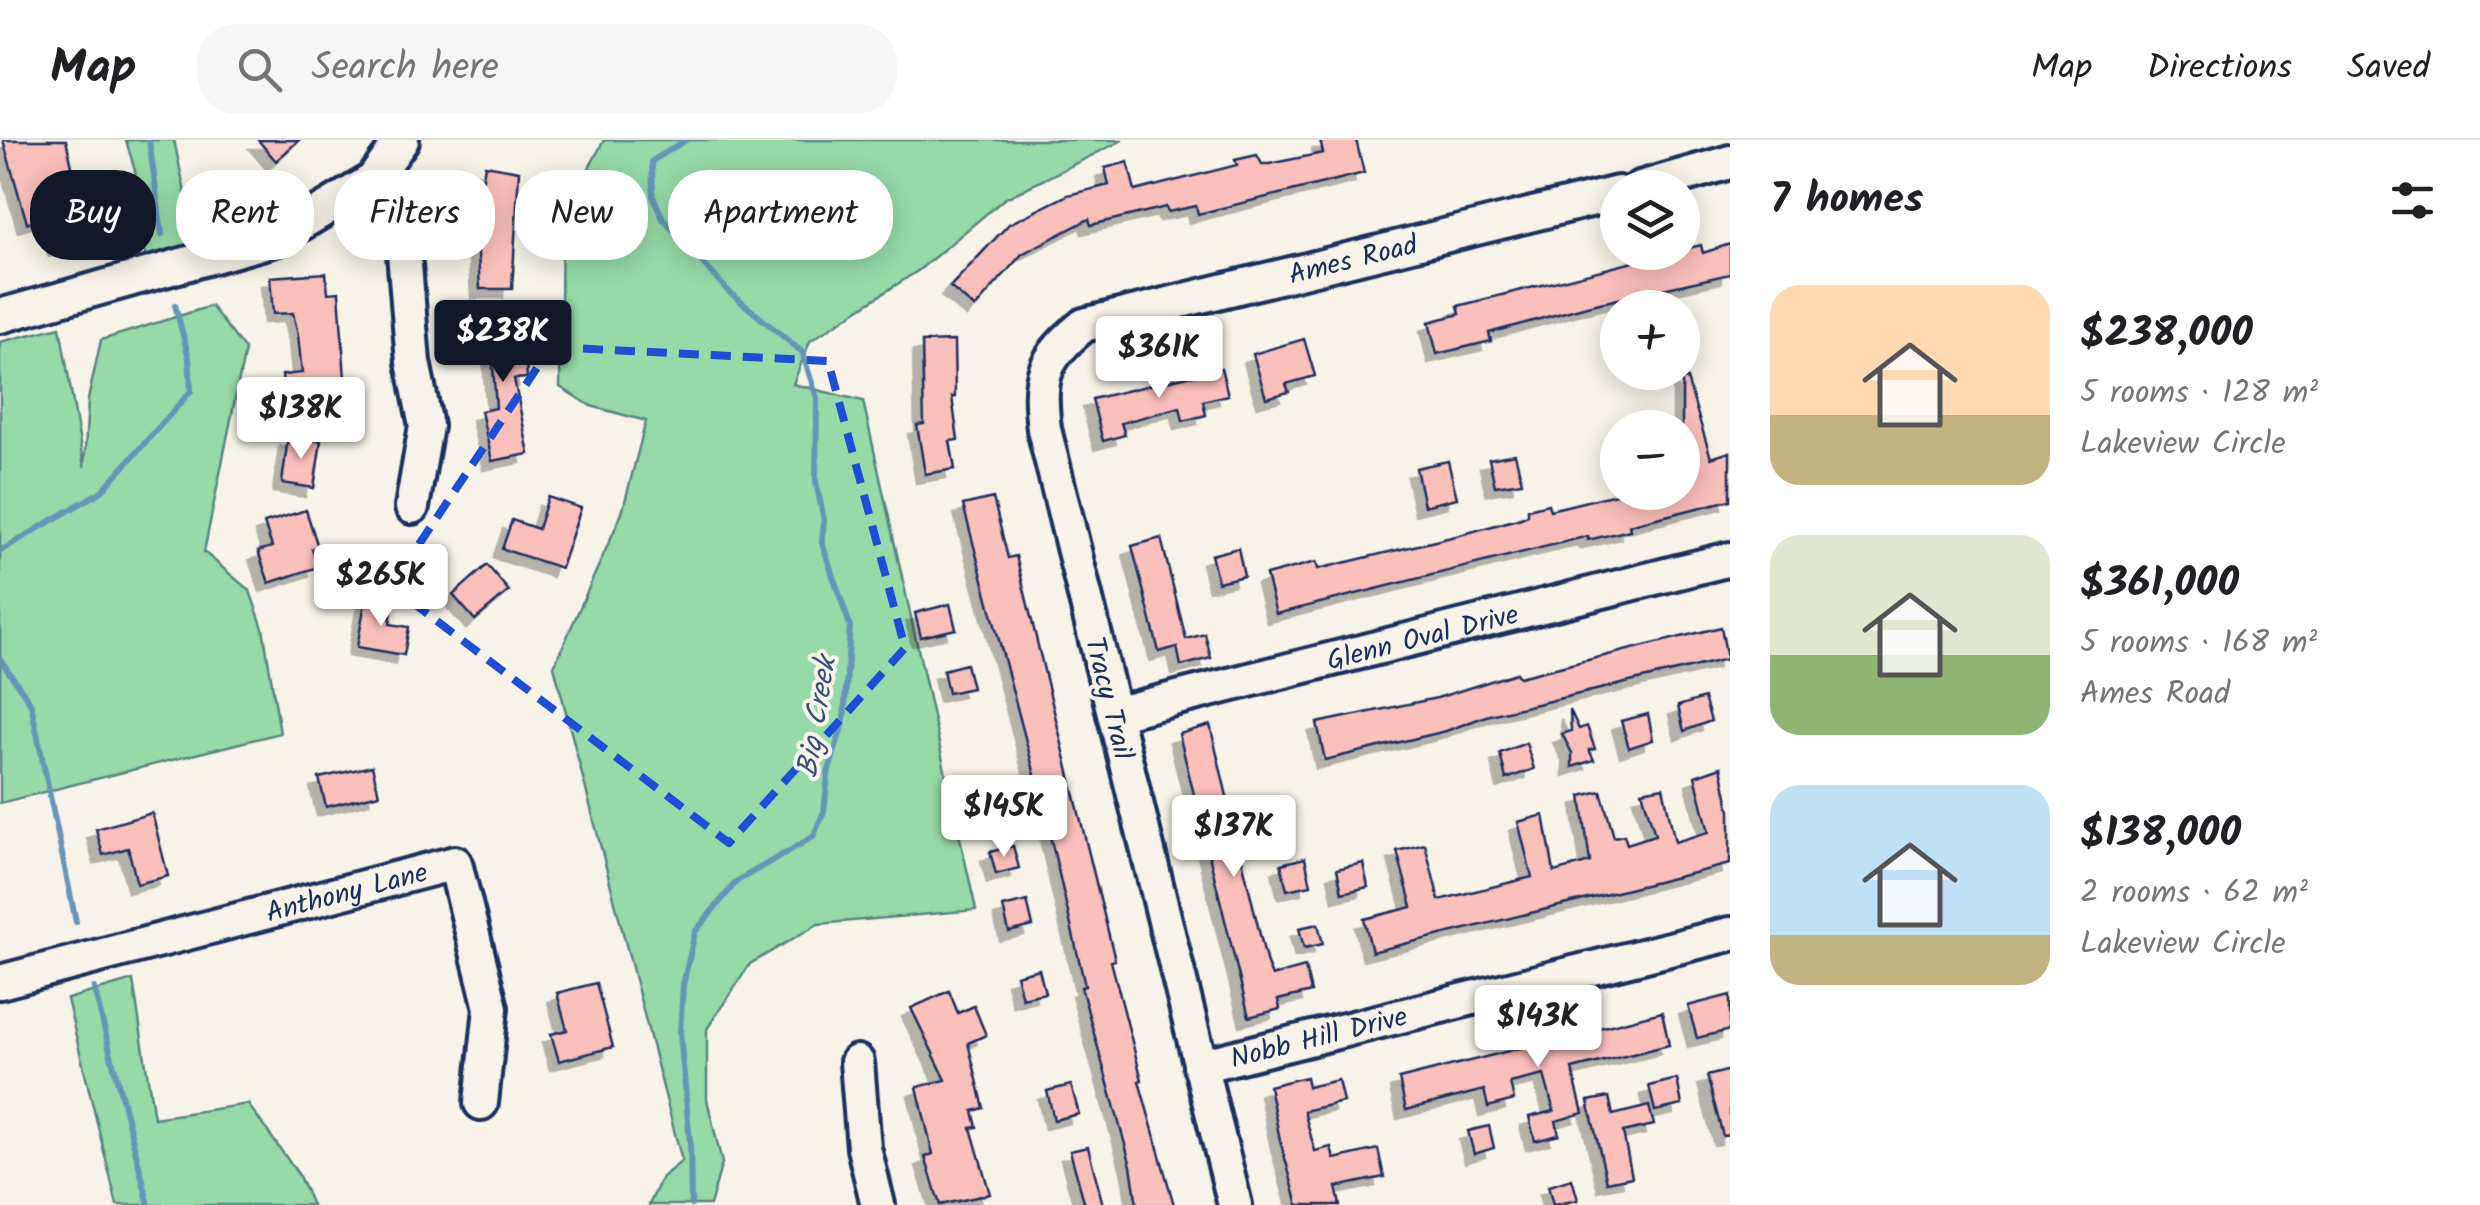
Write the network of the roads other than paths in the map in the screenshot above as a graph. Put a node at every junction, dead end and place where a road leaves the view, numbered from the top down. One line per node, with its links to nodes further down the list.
1 (402, 140): 3 (street)
2 (1715, 157): 4 (street)
3 (380, 170)
4 (1684, 170)
5 (1600, 197): 9 (street, Ames Road)
6 (334, 204): 8 (street)
7 (405, 260): 10 (street)
8 (0, 316)
9 (1045, 364): 12 (street, Tracy Trail)
10 (412, 507)
11 (1730, 559): 12 (street, Glenn Oval Drive)
12 (1114, 714): 16 (street, Tracy Trail)
13 (1730, 934): 16 (street, Nobb Hill Drive)
14 (0, 982): 17 (street, Anthony Lane)
15 (857, 1062): 18 (street)
16 (1200, 1066): 19 (street, Tracy Trail)
17 (481, 1104)
18 (878, 1205)
19 (1235, 1205)

